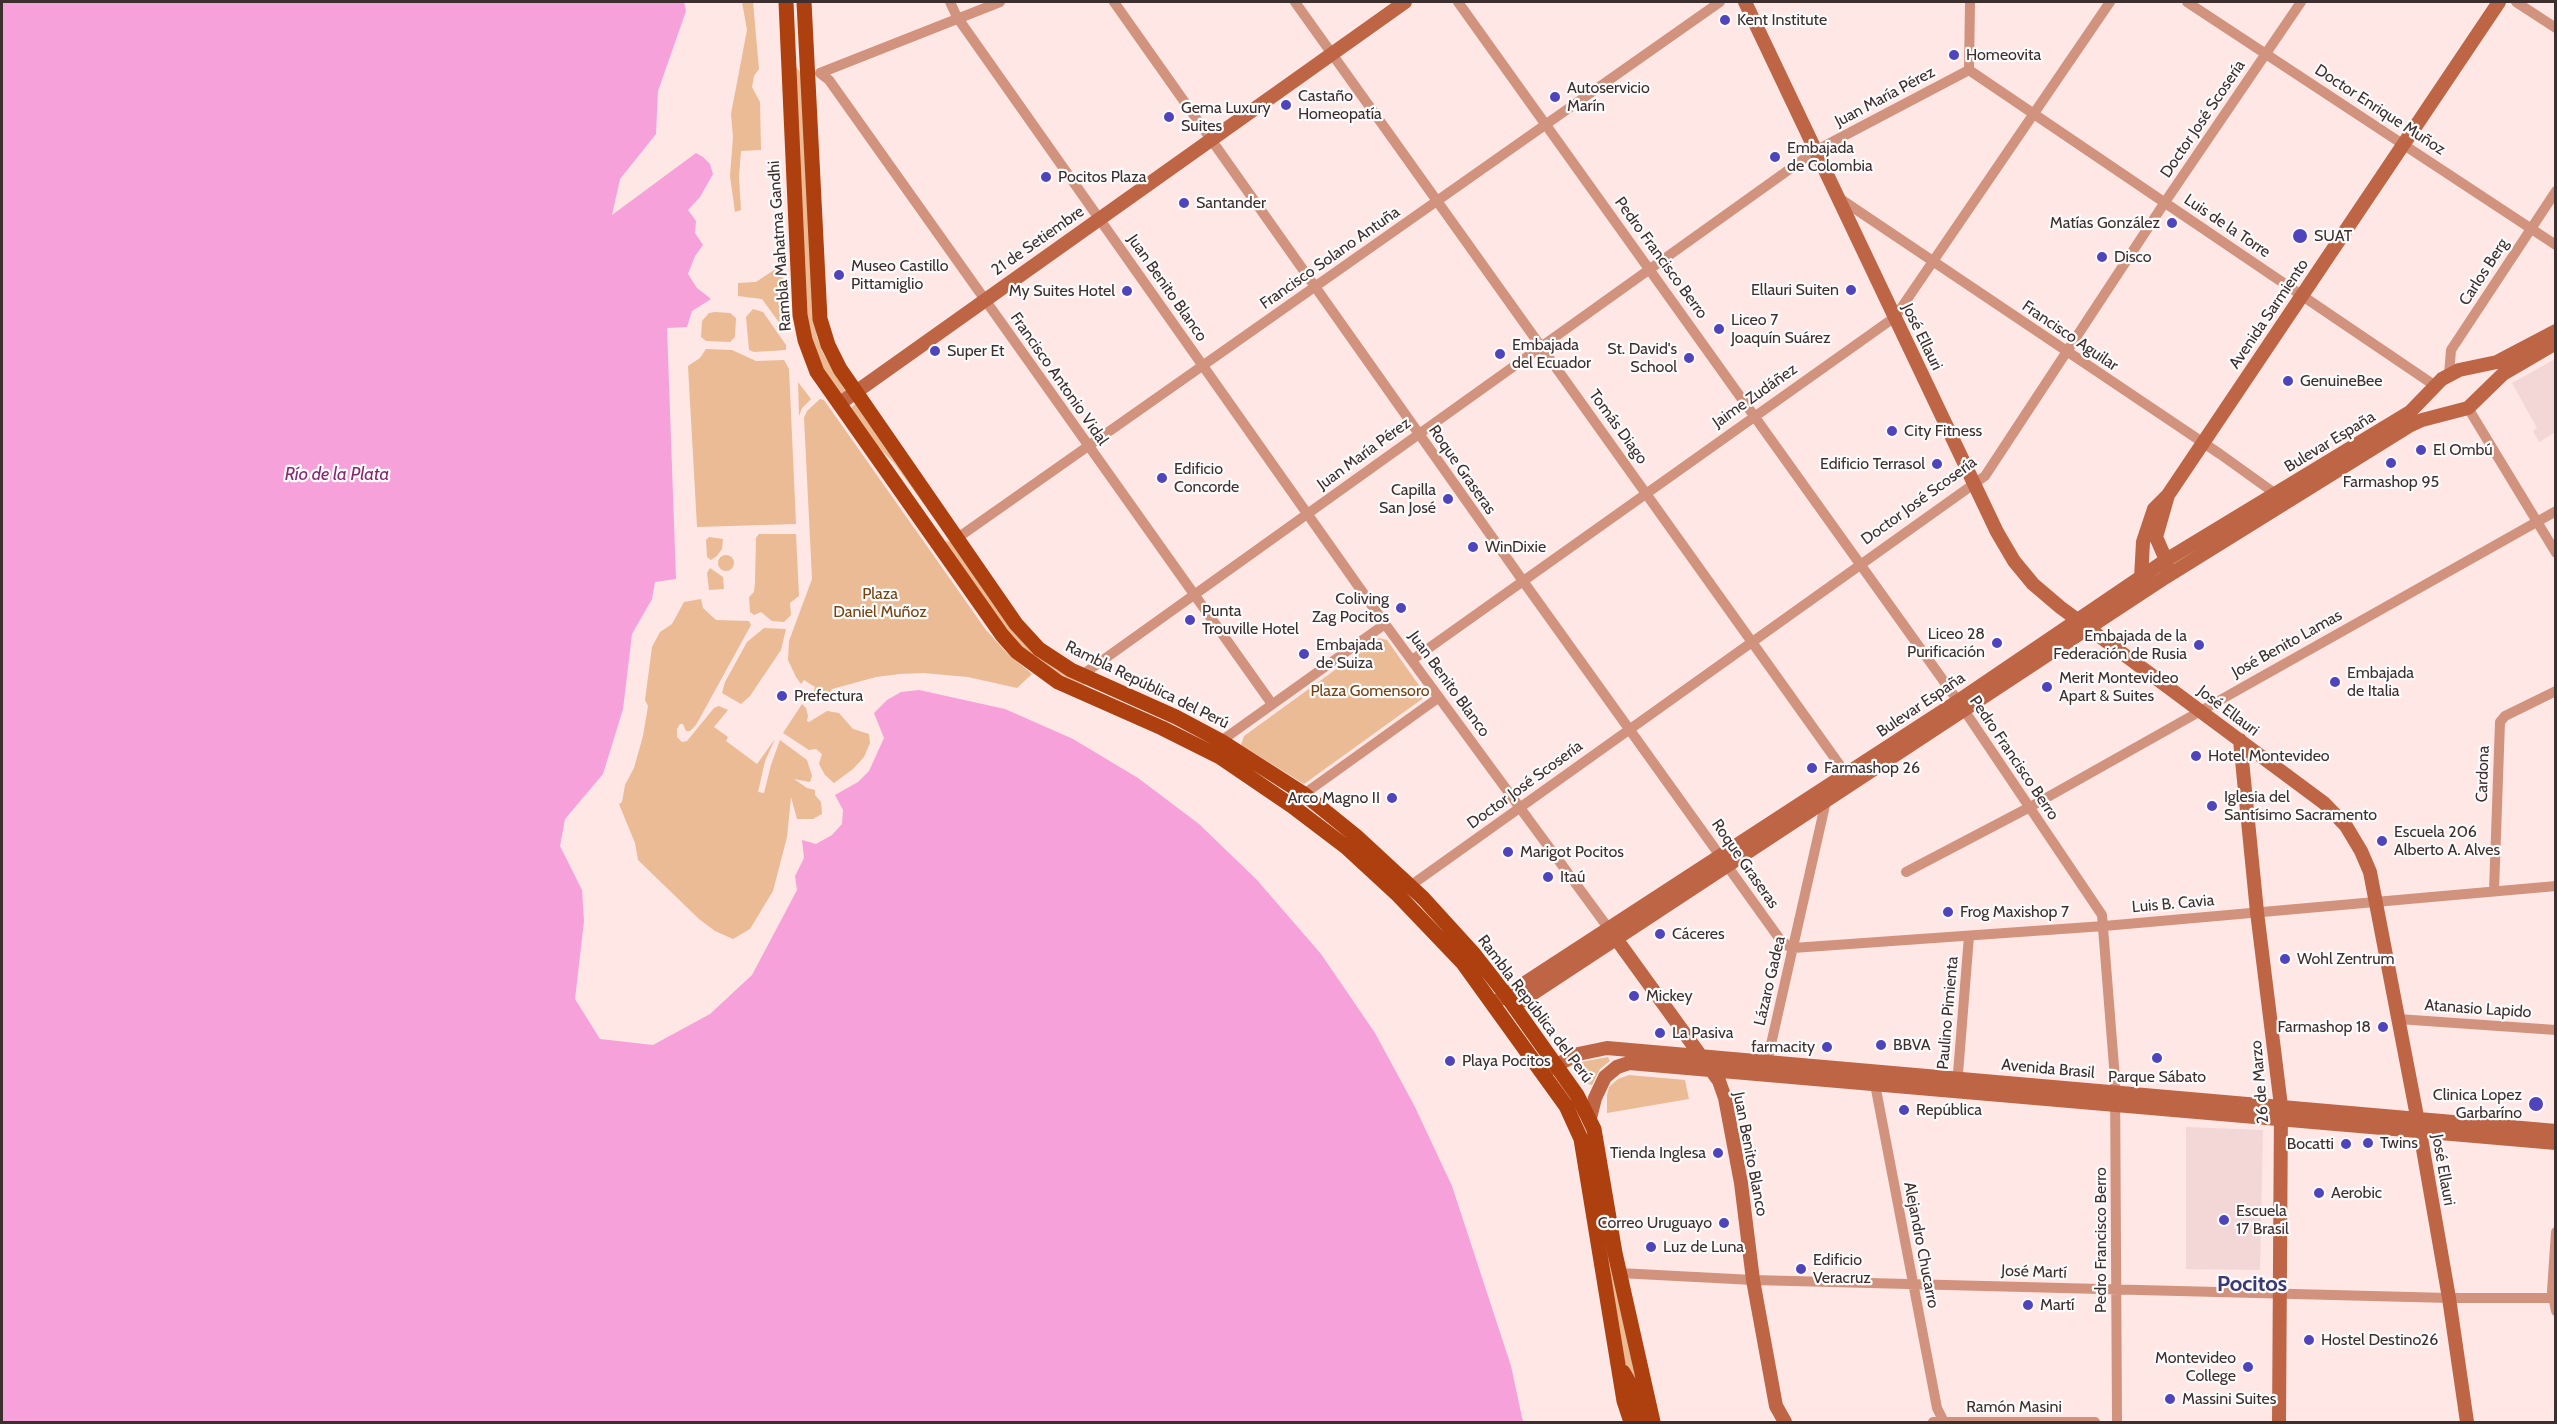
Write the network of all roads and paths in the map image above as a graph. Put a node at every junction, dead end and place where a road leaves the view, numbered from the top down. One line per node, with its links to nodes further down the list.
1 (786, 2): 52 (main road, Rambla Mahatma Gandhi)
2 (794, 2): 23 (main road)
3 (804, 2): 23 (main road, Rambla Mahatma Gandhi)
4 (950, 2): 18 (street, Juan Benito Blanco)
5 (1000, 2): 18 (street)
6 (1114, 2): 26 (street, Roque Graseras)
7 (1295, 2): 20 (street, Tomás Diago)
8 (1405, 2): 20 (street, 21 de Setiembre)
9 (1458, 2): 25 (street, Pedro Francisco Berro)
10 (1720, 2): 25 (street, Francisco Solano Antuña)
11 (1745, 2): 28 (street, José Ellauri)
12 (1970, 2): 22 (street)
13 (2110, 2): 24 (street, Jaime Zudáñez)
14 (2187, 2): 21 (street, Doctor Enrique Muñoz)
15 (2301, 2): 21 (street, Doctor José Scosería)
16 (2499, 2): 27 (street, Avenida Sarmiento)
17 (2516, 2): 19 (street)
18 (957, 17): 23 (street); 33 (street, Juan Benito Blanco)
19 (2556, 28)
20 (1332, 53): 26 (street, 21 de Setiembre); 31 (street, Tomás Diago)
21 (2266, 54): 27 (street, Doctor Enrique Muñoz); 32 (street, Doctor José Scosería)
22 (1969, 70): 24 (street, Luis de la Torre); 28 (street, Juan María Pérez)
23 (814, 72): 40 (street, Francisco Antonio Vidal); 51 (main road, Rambla Mahatma Gandhi)
24 (2034, 113): 32 (street, Luis de la Torre); 36 (street, Jaime Zudáñez)
25 (1546, 124): 31 (street, Francisco Solano Antuña); 37 (street, Pedro Francisco Berro)
26 (1211, 139): 33 (street, 21 de Setiembre); 38 (street, Roque Graseras)
27 (2403, 143): 34 (street, Doctor Enrique Muñoz); 39 (street, Avenida Sarmiento)
28 (1815, 151): 30 (street, José Ellauri); 37 (street, Juan María Pérez)
29 (2556, 191): 34 (street, Carlos Berg)
30 (1836, 195): 36 (street, Francisco Aguilar); 41 (street, José Ellauri)
31 (1437, 201): 38 (street, Francisco Solano Antuña); 44 (street, Tomás Diago)
32 (2165, 202): 39 (street, Luis de la Torre); 45 (street, Doctor José Scosería)
33 (1098, 219): 40 (street, 21 de Setiembre); 46 (street, Juan Benito Blanco)
34 (2530, 228): 35 (street, Doctor Enrique Muñoz); 48 (street, Carlos Berg)
35 (2556, 245)
36 (1934, 263): 41 (street, Jaime Zudáñez); 45 (street, Francisco Aguilar)
37 (1651, 270): 44 (street, Juan María Pérez); 54 (street, Pedro Francisco Berro)
38 (1314, 287): 46 (street, Francisco Solano Antuña); 56 (street, Roque Graseras)
39 (2301, 295): 50 (street, Luis de la Torre); 57 (street, Avenida Sarmiento)
40 (984, 299): 51 (street, 21 de Setiembre); 58 (street, Francisco Antonio Vidal)
41 (1895, 317): 54 (street, Jaime Zudáñez); 60 (street, José Ellauri)
42 (2556, 331): 47 (street, Bulevar España)
43 (2556, 343): 49 (street)
44 (1541, 346): 56 (street, Juan María Pérez); 61 (street, Tomás Diago)
45 (2066, 351): 57 (street, Francisco Aguilar); 60 (street, Doctor José Scosería)
46 (1202, 366): 58 (street, Francisco Solano Antuña); 65 (street, Juan Benito Blanco)
47 (2473, 369): 48 (street, Bulevar España); 49 (street)
48 (2449, 375): 50 (street, Bulevar España)
49 (2486, 389): 53 (street)
50 (2430, 390): 55 (street); 63 (street, Bulevar España)
51 (854, 392): 52 (street, 21 de Setiembre); 67 (main road, Rambla Mahatma Gandhi)
52 (839, 404): 59 (main road, Rambla Mahatma Gandhi)
53 (2468, 408): 55 (street, Bulevar España); 66 (street)
54 (1754, 415): 61 (street, Jaime Zudáñez); 71 (street, Pedro Francisco Berro)
55 (2440, 415): 63 (street, Bulevar España)
56 (1418, 433): 65 (street, Juan María Pérez); 74 (street, Roque Graseras)
57 (2203, 443): 62 (street, Avenida Sarmiento); 63 (street, Francisco Aguilar)
58 (1089, 446): 67 (street, Francisco Solano Antuña); 75 (street, Francisco Antonio Vidal)
59 (870, 448): 67 (main road); 69 (main road, Rambla Mahatma Gandhi)
60 (1974, 482): 71 (street, Doctor José Scosería); 76 (street, José Ellauri)
61 (1646, 492): 74 (street, Jaime Zudáñez); 79 (street, Tomás Diago)
62 (2168, 495): 70 (street, Avenida Sarmiento); 72 (street, Avenida Sarmiento)
63 (2281, 498): 70 (street, Bulevar España); 73 (street, Bulevar España)
64 (2556, 512): 66 (street, José Benito Lamas)
65 (1308, 513): 75 (street, Juan María Pérez); 77 (street, Juan Benito Blanco)
66 (2537, 522): 68 (street); 86 (street, José Benito Lamas)
67 (957, 539): 81 (main road, Rambla República del Perú)
68 (2556, 553)
69 (944, 554): 106 (main road, Rambla República del Perú)
70 (2166, 560): 72 (street, Bulevar España); 73 (street, Avenida Sarmiento)
71 (1860, 564): 79 (street, Doctor José Scosería); 85 (street, Pedro Francisco Berro)
72 (2141, 578): 76 (street, Bulevar España)
73 (2166, 578): 78 (street, Bulevar España)
74 (1523, 581): 80 (street, Jaime Zudáñez); 87 (street, Roque Graseras)
75 (1194, 595): 81 (street, Juan María Pérez); 84 (street, Francisco Antonio Vidal)
76 (2077, 619): 78 (street, José Ellauri); 85 (street, Bulevar España)
77 (1385, 624): 80 (street, Juan Benito Blanco); 84 (street)
78 (2089, 628): 85 (street, Bulevar España); 86 (street, José Ellauri)
79 (1752, 641): 87 (street, Doctor José Scosería); 90 (street, Tomás Diago)
80 (1412, 660): 83 (street, Juan Benito Blanco)
81 (1082, 675): 89 (main road, Rambla República del Perú)
82 (2556, 691): 99 (street, Cardona)
83 (1438, 698): 91 (street); 93 (street, Juan Benito Blanco)
84 (1272, 704): 89 (street)
85 (1961, 706): 90 (street, Bulevar España); 94 (street, Pedro Francisco Berro)
86 (2200, 710): 88 (street, José Ellauri); 94 (street, José Benito Lamas)
87 (1630, 728): 93 (street, Doctor José Scosería); 95 (street, Roque Graseras)
88 (2240, 740): 100 (street, José Ellauri); 101 (street, 26 de Marzo)
89 (1221, 741): 91 (main road, Rambla República del Perú)
90 (1849, 779): 92 (street, Bulevar España); 95 (street, Bulevar España)
91 (1304, 794): 97 (main road, Rambla República del Perú)
92 (1826, 801): 95 (street, Bulevar España); 105 (street, Lázaro Gadea)
93 (1520, 807): 97 (street, Doctor José Scosería); 103 (street, Juan Benito Blanco)
94 (2030, 807): 96 (street, José Benito Lamas); 102 (street, Pedro Francisco Berro)
95 (1724, 861): 103 (street, Bulevar España); 105 (street, Roque Graseras)
96 (1906, 872)
97 (1410, 886): 106 (main road, Rambla República del Perú)
98 (2556, 886): 99 (street, Luis B. Cavia)
99 (2494, 891): 100 (street, Luis B. Cavia)
100 (2375, 900): 101 (street, Luis B. Cavia); 107 (street, José Ellauri)
101 (2257, 912): 102 (street, Luis B. Cavia); 118 (street, 26 de Marzo)
102 (2104, 926): 104 (street, Luis B. Cavia); 116 (street, Pedro Francisco Berro)
103 (1613, 934): 106 (street, Bulevar España); 109 (street, Juan Benito Blanco)
104 (1970, 936): 105 (street, Luis B. Cavia); 114 (street, Paulino Pimienta)
105 (1793, 948): 110 (street, Lázaro Gadea)
106 (1504, 1002): 111 (main road, Rambla República del Perú); 111 (main road, Rambla República del Perú)
107 (2398, 1019): 108 (street, Atanasio Lapido); 121 (street, José Ellauri)
108 (2556, 1030)
109 (1701, 1055): 110 (street, Avenida Brasil); 111 (street, Avenida Brasil); 112 (street, Juan Benito Blanco)
110 (1767, 1062): 113 (street, Avenida Brasil)
111 (1549, 1069): 119 (main road, Rambla República del Perú); 133 (main road, Rambla República del Perú)
112 (1713, 1071): 115 (street, Avenida Brasil); 119 (street, Avenida Brasil); 126 (street, Juan Benito Blanco)
113 (1872, 1071): 114 (street, Avenida Brasil); 115 (street, Alejandro Chucarro)
114 (1957, 1085): 115 (street, Avenida Brasil); 116 (street, Avenida Brasil); 117 (street, Avenida Brasil)
115 (1876, 1086): 127 (street, Alejandro Chucarro)
116 (2115, 1091): 117 (street, Pedro Francisco Berro); 118 (street, Avenida Brasil)
117 (2115, 1106): 120 (street, Avenida Brasil); 128 (street, Pedro Francisco Berro)
118 (2281, 1106): 120 (street, 26 de Marzo); 121 (street, Avenida Brasil)
119 (1590, 1118): 125 (main road, Rambla República del Perú)
120 (2281, 1121): 121 (street, Avenida Brasil); 129 (street, 26 de Marzo)
121 (2418, 1125): 122 (street, Avenida Brasil); 123 (street, Avenida Brasil); 130 (street, José Ellauri)
122 (2556, 1131)
123 (2556, 1143)
124 (2556, 1232): 131 (street)
125 (1619, 1273): 126 (street, José Martí); 136 (main road, Rambla República del Perú)
126 (1753, 1280): 127 (street, José Martí); 137 (street, Juan Benito Blanco)
127 (1913, 1283): 128 (street, José Martí); 139 (street, Alejandro Chucarro)
128 (2116, 1289): 129 (street, José Martí); 141 (street, Pedro Francisco Berro)
129 (2279, 1293): 130 (street, José Martí); 142 (street, 26 de Marzo)
130 (2449, 1298): 131 (street, José Martí); 143 (street, José Ellauri)
131 (2555, 1298): 132 (street)
132 (2556, 1311)
133 (1618, 1368): 134 (main road, Rambla República del Perú); 135 (main road)
134 (1632, 1422)
135 (1642, 1422)
136 (1653, 1422)
137 (1785, 1422)
138 (1933, 1422): 139 (street, Ramón Masini)
139 (1944, 1422): 140 (street, Ramón Masini)
140 (2095, 1422)
141 (2117, 1422)
142 (2279, 1422)
143 (2467, 1422)

